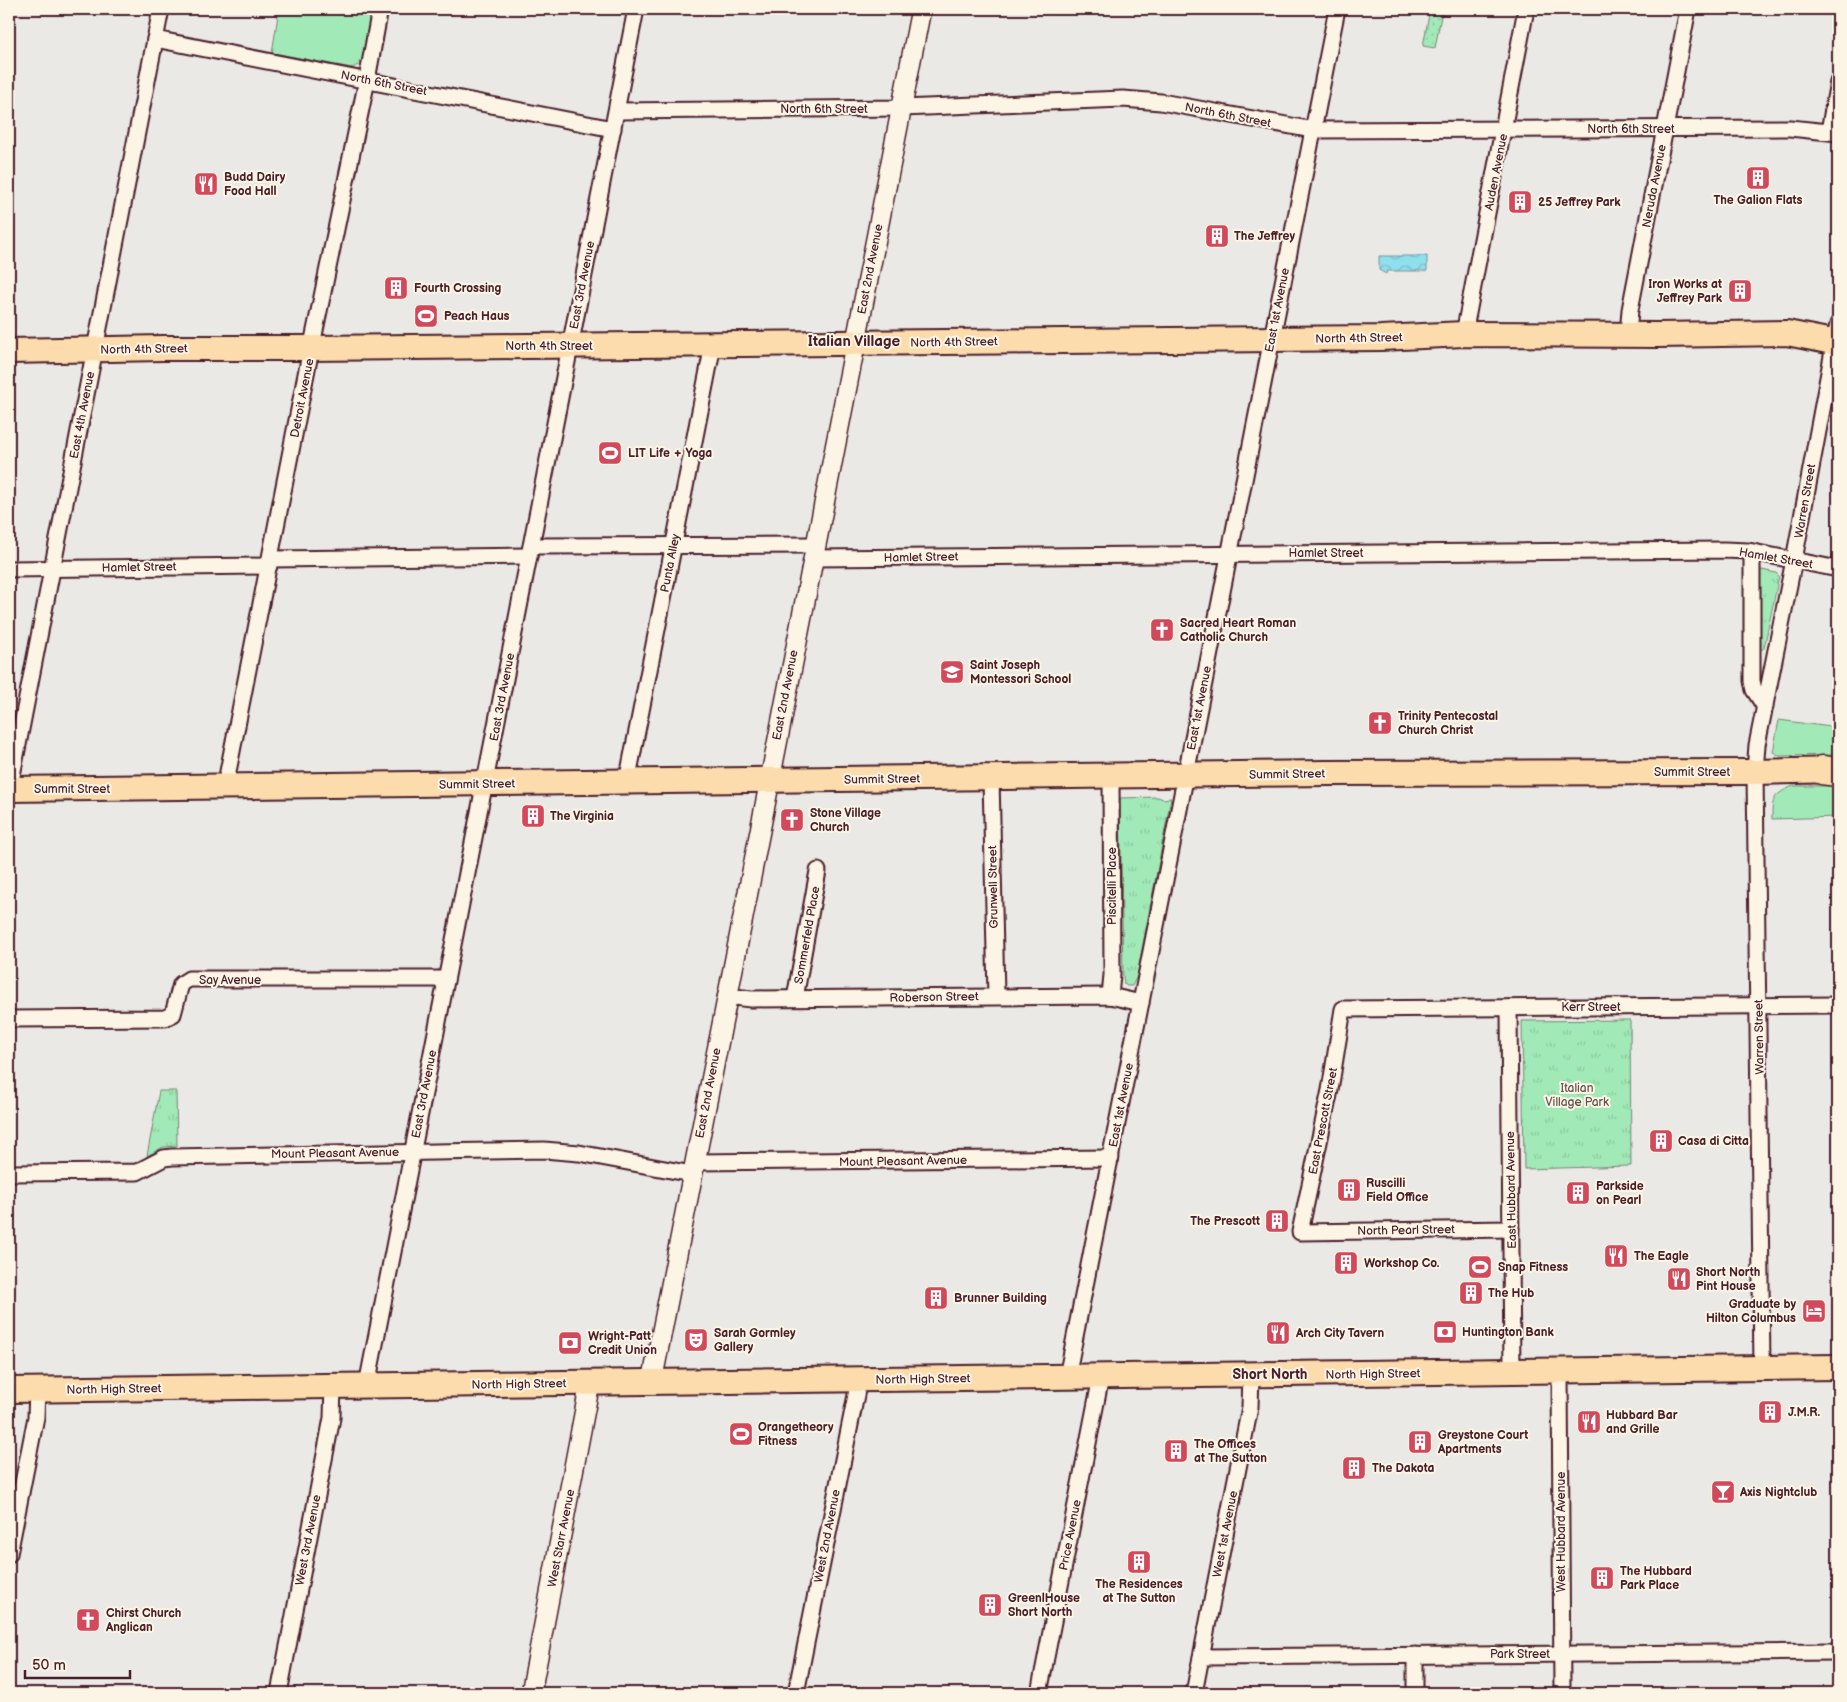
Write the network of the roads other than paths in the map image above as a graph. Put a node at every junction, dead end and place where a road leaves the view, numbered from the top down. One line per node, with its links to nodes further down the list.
1 (161, 9): 8 (street, East 4th Avenue)
2 (380, 9): 9 (street, Detroit Avenue)
3 (636, 9): 12 (street, East 3rd Avenue)
4 (921, 9): 11 (street, East 2nd Avenue)
5 (1336, 9): 16 (street, East 1st Avenue)
6 (1526, 9): 14 (street, Auden Avenue)
7 (1688, 9): 15 (street, Neruda Avenue)
8 (155, 39): 9 (street, North 6th Street); 26 (street, East 4th Avenue)
9 (367, 80): 13 (street, North 6th Street); 25 (street, Detroit Avenue)
10 (1838, 82): 17 (street)
11 (902, 108): 12 (street, North 6th Street); 16 (street, North 6th Street); 22 (street, East 2nd Avenue)
12 (617, 110): 13 (street, East 3rd Avenue)
13 (613, 129): 24 (street, East 3rd Avenue)
14 (1504, 129): 15 (street, North 6th Street); 16 (street, North 6th Street); 18 (street, Auden Avenue)
15 (1665, 129): 17 (street, North 6th Street); 19 (street, Neruda Avenue)
16 (1313, 130): 21 (street, East 1st Avenue)
17 (1834, 132)
18 (1464, 334): 19 (main road, North 4th Street); 21 (main road, North 4th Street)
19 (1628, 335): 20 (main road, North 4th Street)
20 (1837, 336): 33 (street, Warren Street)
21 (1271, 339): 22 (main road, North 4th Street); 32 (street, East 1st Avenue)
22 (856, 343): 23 (main road, North 4th Street); 30 (street, East 2nd Avenue)
23 (713, 345): 24 (main road, North 4th Street); 28 (street, Punta Alley)
24 (570, 346): 25 (main road, North 4th Street); 29 (street, East 3rd Avenue)
25 (312, 348): 26 (main road, North 4th Street); 34 (street, Detroit Avenue)
26 (95, 350): 27 (main road, North 4th Street); 36 (street, East 4th Avenue)
27 (9, 351)
28 (673, 546): 29 (street, Hamlet Street); 30 (street, Hamlet Street); 45 (street, Punta Alley)
29 (530, 551): 34 (street, Hamlet Street); 46 (street, East 3rd Avenue)
30 (814, 551): 32 (street, Hamlet Street); 44 (street, East 2nd Avenue)
31 (1752, 552): 32 (street, Hamlet Street); 33 (street, Hamlet Street); 38 (street)
32 (1229, 554): 41 (street, East 1st Avenue)
33 (1794, 560): 37 (street, Hamlet Street); 38 (street, Warren Street)
34 (269, 562): 36 (street, Hamlet Street); 47 (street, Detroit Avenue)
35 (9, 569): 36 (street, Hamlet Street)
36 (52, 569): 48 (street, East 4th Avenue)
37 (1838, 569)
38 (1765, 706): 40 (street, Warren Street)
39 (1833, 770): 40 (main road, Summit Street)
40 (1755, 772): 41 (main road, Summit Street); 56 (street, Warren Street)
41 (1185, 775): 42 (main road, Summit Street); 55 (street, East 1st Avenue)
42 (1111, 776): 43 (main road, Summit Street); 53 (street, Piscitelli Place)
43 (991, 778): 44 (main road, Summit Street); 52 (street, Grunwell Street)
44 (769, 780): 45 (main road, Summit Street); 51 (street, East 2nd Avenue)
45 (627, 782): 46 (main road, Summit Street)
46 (484, 784): 47 (main road, Summit Street); 50 (street, East 3rd Avenue)
47 (226, 787): 48 (main road, Summit Street)
48 (9, 790)
49 (818, 871): 54 (street, Sommerfeld Place)
50 (446, 979): 60 (street, Say Avenue); 61 (street, East 3rd Avenue)
51 (726, 996): 54 (street, Roberson Street); 63 (street, East 2nd Avenue)
52 (996, 996): 53 (street, Roberson Street); 54 (street, Roberson Street)
53 (1110, 996): 55 (street, Roberson Street)
54 (795, 998)
55 (1141, 1003): 62 (street, East 1st Avenue)
56 (1759, 1005): 57 (street, Kerr Street); 58 (street, Kerr Street); 68 (street, Warren Street)
57 (1838, 1005)
58 (1508, 1008): 59 (street, Kerr Street); 65 (street, East Hubbard Avenue)
59 (1343, 1009): 66 (street, East Prescott Street)
60 (9, 1019)
61 (413, 1152): 63 (street, Mount Pleasant Avenue); 64 (street, Mount Pleasant Avenue); 77 (street, East 3rd Avenue)
62 (1111, 1158): 63 (street, Mount Pleasant Avenue); 72 (street, East 1st Avenue)
63 (693, 1168): 75 (street, East 2nd Avenue)
64 (9, 1173)
65 (1511, 1229): 66 (street, North Pearl Street); 70 (street, East Hubbard Avenue)
66 (1300, 1232)
67 (1838, 1367): 68 (main road, North High Street)
68 (1762, 1368): 69 (main road, North High Street)
69 (1560, 1371): 70 (main road, North High Street); 83 (street, West Hubbard Avenue)
70 (1512, 1372): 71 (main road, North High Street)
71 (1251, 1375): 73 (main road, North High Street); 85 (street, West 1st Avenue)
72 (1067, 1377): 73 (main road, North High Street); 74 (main road, North High Street)
73 (1101, 1377): 89 (street, Price Avenue)
74 (859, 1380): 75 (main road, North High Street); 88 (street, West 2nd Avenue)
75 (652, 1382): 76 (main road, North High Street)
76 (590, 1383): 77 (main road, North High Street); 87 (street, West Starr Avenue)
77 (367, 1385): 78 (main road, North High Street)
78 (333, 1386): 80 (main road, North High Street); 86 (street, West 3rd Avenue)
79 (9, 1390): 80 (main road, North High Street)
80 (37, 1390): 81 (street)
81 (9, 1554)
82 (1838, 1652): 83 (street, Park Street)
83 (1562, 1654): 84 (street, Park Street); 92 (street, West Hubbard Avenue)
84 (1415, 1655): 85 (street, Park Street); 91 (street)
85 (1201, 1657): 90 (street, West 1st Avenue)
86 (279, 1693)
87 (531, 1693)
88 (796, 1693)
89 (1039, 1693)
90 (1194, 1693)
91 (1415, 1693)
92 (1562, 1693)

